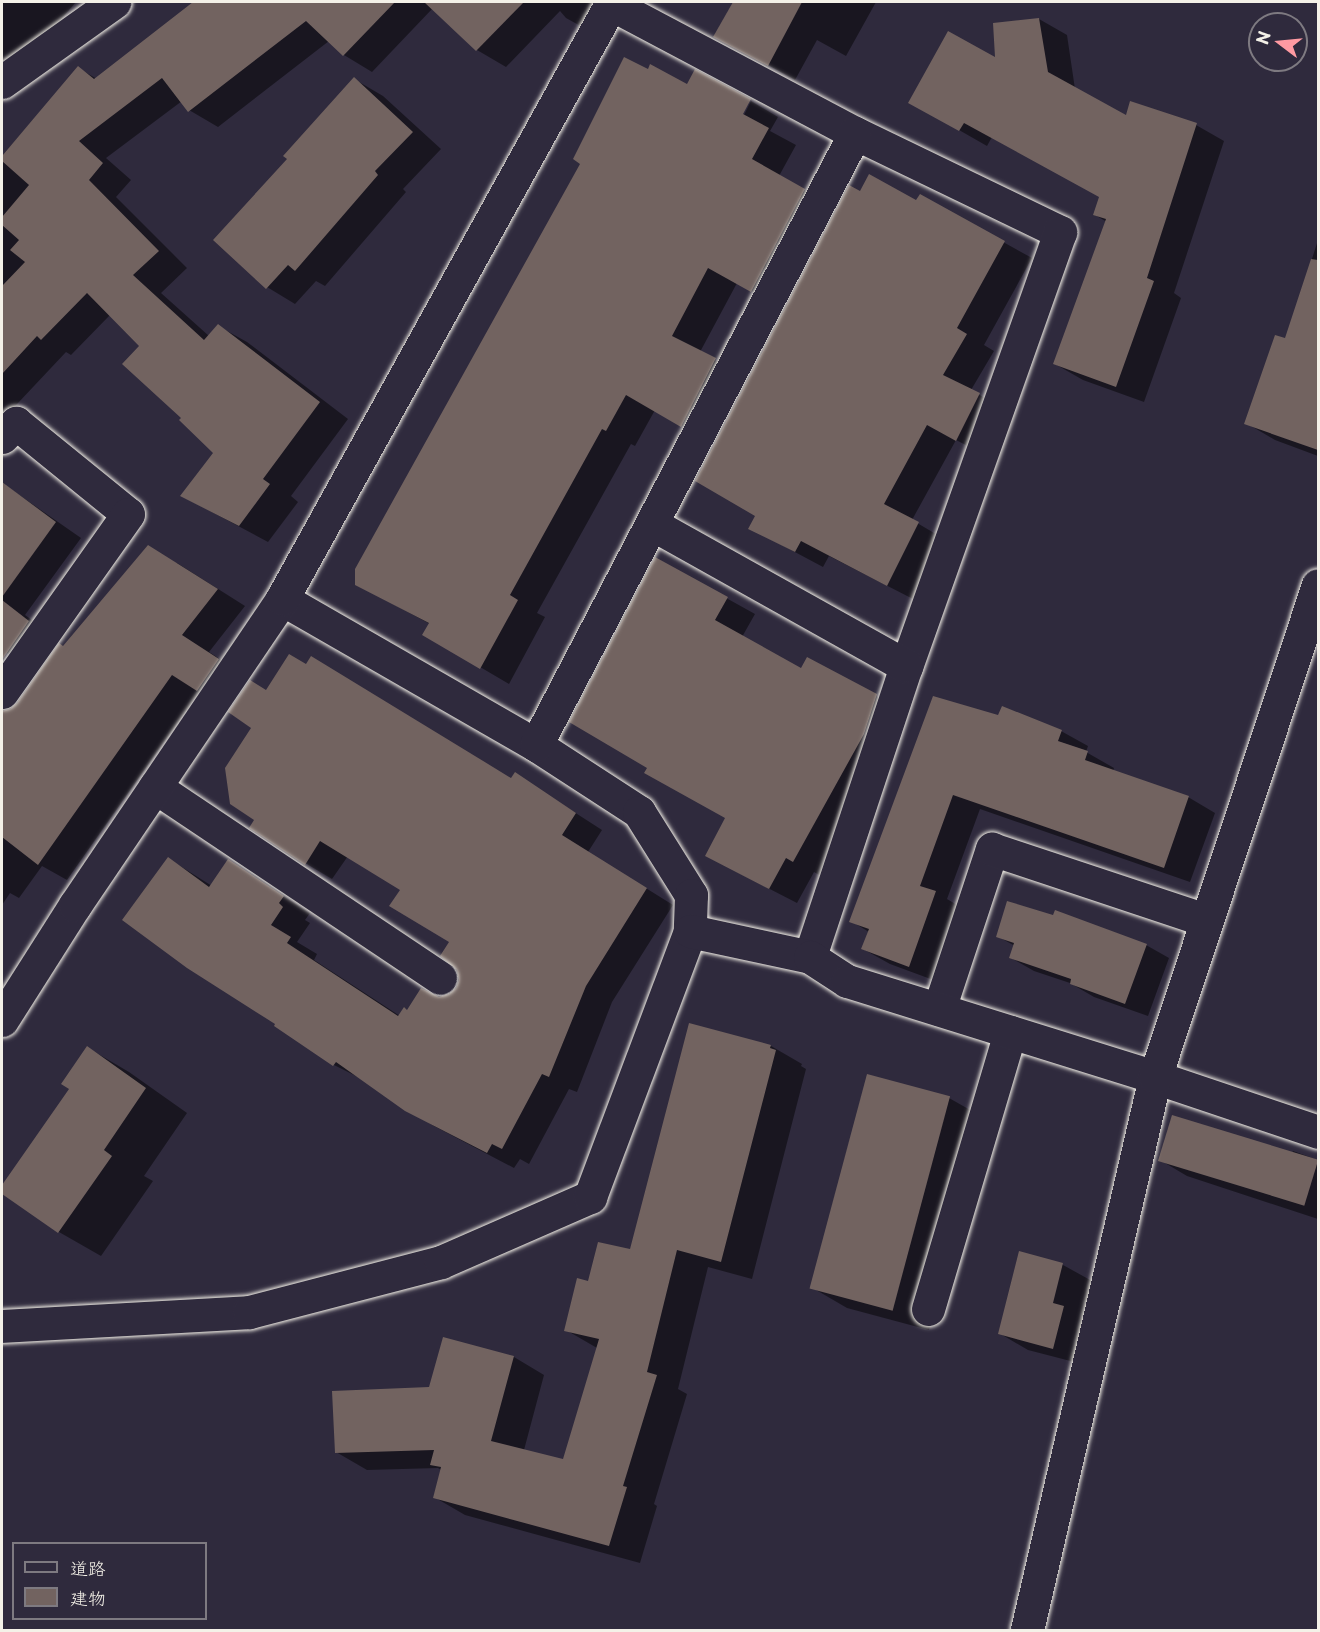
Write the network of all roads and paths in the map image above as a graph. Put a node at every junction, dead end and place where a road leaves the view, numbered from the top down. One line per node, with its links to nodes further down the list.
1 (114, 2): 3 (street)
2 (612, 3): 4 (street); 8 (street)
3 (2, 82)
4 (855, 133): 6 (street); 9 (street)
5 (2, 437): 10 (street)
6 (652, 524): 9 (street); 11 (street)
7 (1318, 585): 13 (street)
8 (282, 599): 11 (street); 12 (street)
9 (906, 666): 15 (street)
10 (2, 692)
11 (536, 745): 14 (street)
12 (155, 787): 16 (street); 17 (street)
13 (1206, 920): 18 (street); 21 (street)
14 (690, 932): 15 (street); 24 (street)
15 (810, 957): 18 (street)
16 (440, 978)
17 (11, 984): 19 (street)
18 (939, 1009): 20 (street)
19 (2, 1020)
20 (1010, 1032): 21 (street); 23 (street)
21 (1155, 1077): 22 (street); 25 (street)
22 (1318, 1132)
23 (928, 1309)
24 (2, 1326)
25 (1027, 1630)

